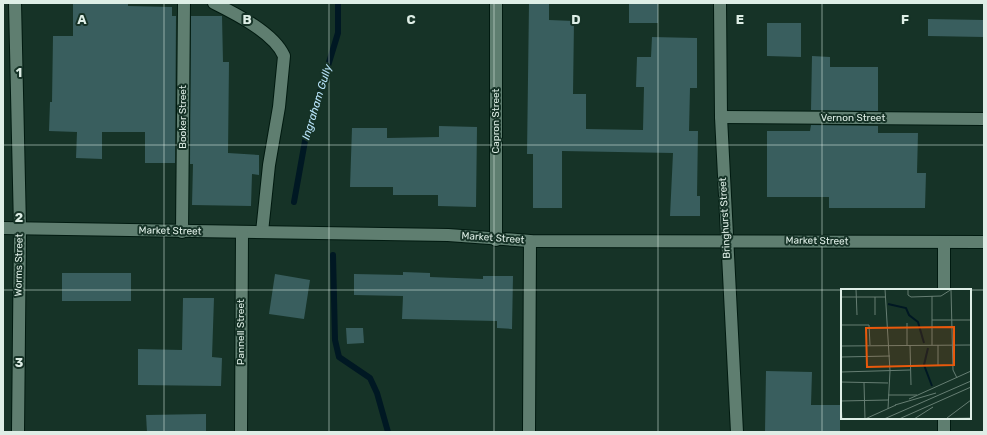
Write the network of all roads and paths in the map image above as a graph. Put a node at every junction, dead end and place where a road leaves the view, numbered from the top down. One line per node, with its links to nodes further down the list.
1 (15, 3): 9 (street, Worms Street)
2 (184, 3): 10 (street, Booker Street)
3 (214, 3): 12 (street)
4 (496, 3): 13 (street, Capron Street)
5 (720, 3): 6 (street, Bringhurst Street)
6 (721, 117): 7 (street, Vernon Street); 14 (street, Bringhurst Street)
7 (984, 119)
8 (3, 228): 9 (street, Market Street)
9 (20, 228): 10 (street, Market Street); 20 (street, Worms Street)
10 (182, 232): 11 (street, Market Street)
11 (242, 232): 12 (street, Market Street); 21 (street, Pannell Street)
12 (262, 232): 13 (street, Market Street)
13 (496, 240): 15 (street, Market Street)
14 (726, 240): 15 (street, Market Street); 16 (street, Market Street); 23 (street, Bringhurst Street)
15 (530, 241): 22 (street)
16 (944, 242): 17 (street, Market Street); 18 (street)
17 (984, 242)
18 (944, 289)
19 (944, 419): 24 (street)
20 (18, 432)
21 (240, 432)
22 (528, 432)
23 (737, 432)
24 (944, 432)

